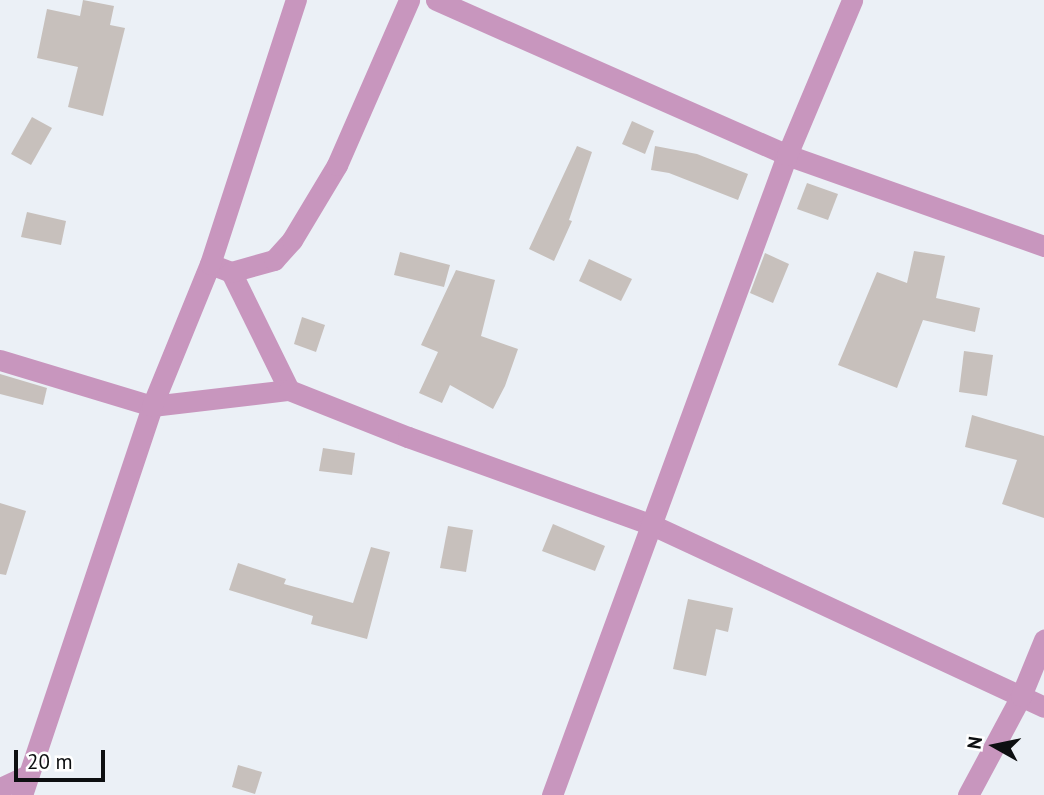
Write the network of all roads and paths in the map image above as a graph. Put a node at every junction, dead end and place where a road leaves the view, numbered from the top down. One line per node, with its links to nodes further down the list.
1 (296, 0): 7 (street)
2 (409, 0): 8 (street)
3 (436, 0): 5 (street)
4 (852, 0): 5 (street)
5 (787, 155): 6 (street); 12 (street)
6 (1044, 246)
7 (210, 264): 8 (street); 11 (street)
8 (231, 272): 10 (street)
9 (0, 360): 11 (street)
10 (289, 390): 11 (street); 12 (street)
11 (152, 405): 16 (street)
12 (650, 524): 14 (street); 18 (street)
13 (1044, 640): 14 (street)
14 (1021, 696): 15 (street); 19 (street)
15 (1044, 707)
16 (25, 785): 17 (street)
17 (0, 788)
18 (552, 795)
19 (968, 795)

